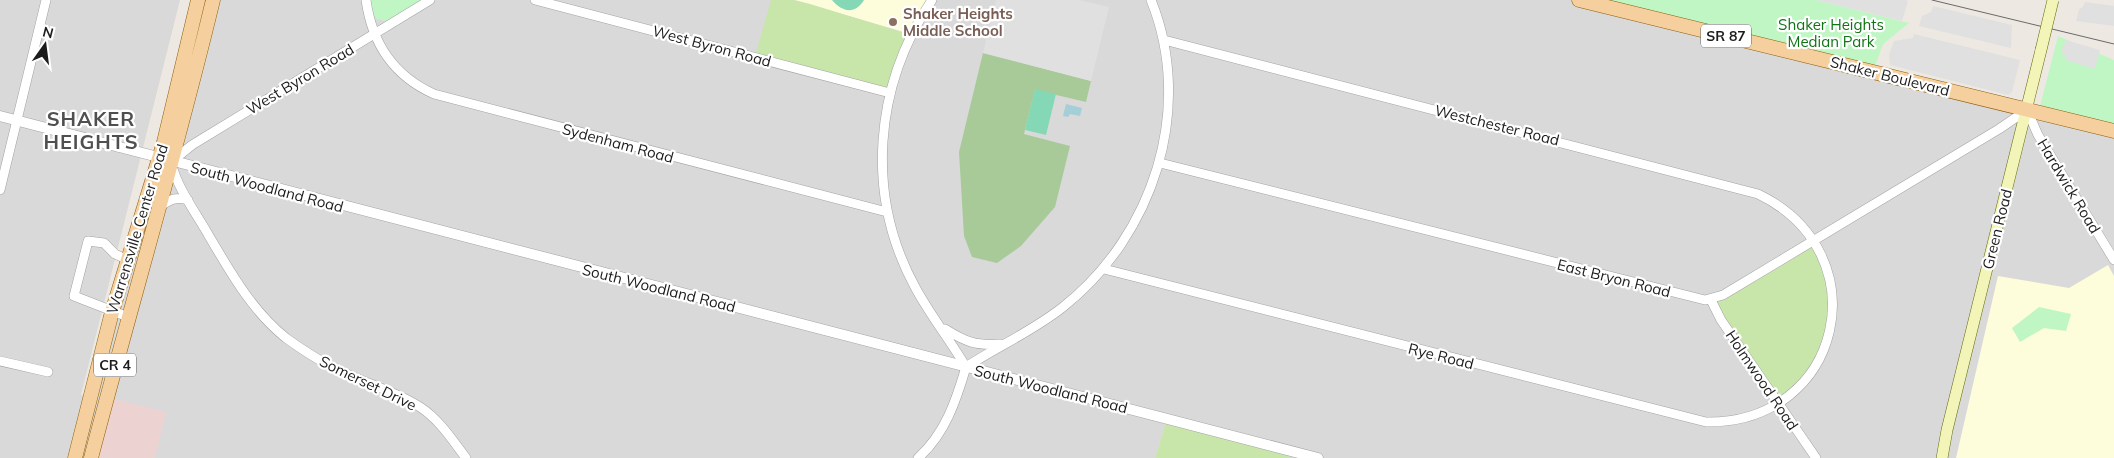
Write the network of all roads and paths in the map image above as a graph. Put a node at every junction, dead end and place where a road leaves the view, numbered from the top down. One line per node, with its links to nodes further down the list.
1 (46, 0): 16 (street)
2 (198, 0): 18 (main road, Warrensville Center Road / CR 4)
3 (213, 0): 18 (main road, Warrensville Center Road / CR 4)
4 (366, 0): 11 (street, Sydenham Road)
5 (430, 0): 11 (street, West Byron Road)
6 (535, 0): 13 (street, West Byron Road)
7 (932, 0): 13 (street)
8 (1151, 0): 12 (street)
9 (1579, 0): 14 (main road, Shaker Boulevard / SR 87)
10 (2053, 0): 14 (main road, Green Road, bridge)
11 (374, 34): 18 (street, West Byron Road); 23 (street, Sydenham Road)
12 (1164, 40): 19 (street); 24 (street, Westchester Road)
13 (890, 93): 23 (street)
14 (2027, 110): 17 (main road, Shaker Boulevard / SR 87); 24 (street); 26 (street, Hardwick Road); 43 (main road, Green Road)
15 (0, 116): 16 (street, South Woodland Road)
16 (16, 121): 18 (street, South Woodland Road); 20 (street)
17 (2114, 131)
18 (165, 160): 21 (street, Somerset Drive); 22 (main road, Warrensville Center Road / CR 4); 25 (main road, Warrensville Center Road); 34 (street, South Woodland Road)
19 (1160, 162): 27 (street); 28 (street, East Bryon Road)
20 (0, 190)
21 (188, 200): 22 (street); 39 (street, Somerset Drive)
22 (159, 207): 30 (main road, Warrensville Center Road / CR 4)
23 (887, 212): 31 (street)
24 (1814, 240): 28 (street); 36 (street, Westchester Road)
25 (128, 260): 29 (main road, Warrensville Center Road); 29 (street)
26 (2114, 260)
27 (1104, 269): 32 (street); 36 (street, Rye Road)
28 (1711, 300): 36 (street, Holmwood Road)
29 (112, 312): 30 (street); 37 (main road, Warrensville Center Road)
30 (128, 317): 38 (main road, Warrensville Center Road / CR 4)
31 (942, 328): 32 (street); 34 (street)
32 (1001, 344): 34 (street)
33 (0, 361): 35 (street)
34 (966, 367): 40 (street); 41 (street, South Woodland Road)
35 (48, 372)
36 (1778, 404): 42 (street, Holmwood Road)
37 (74, 458)
38 (91, 458)
39 (466, 458)
40 (918, 458)
41 (1318, 458)
42 (1816, 458)
43 (1942, 458)

